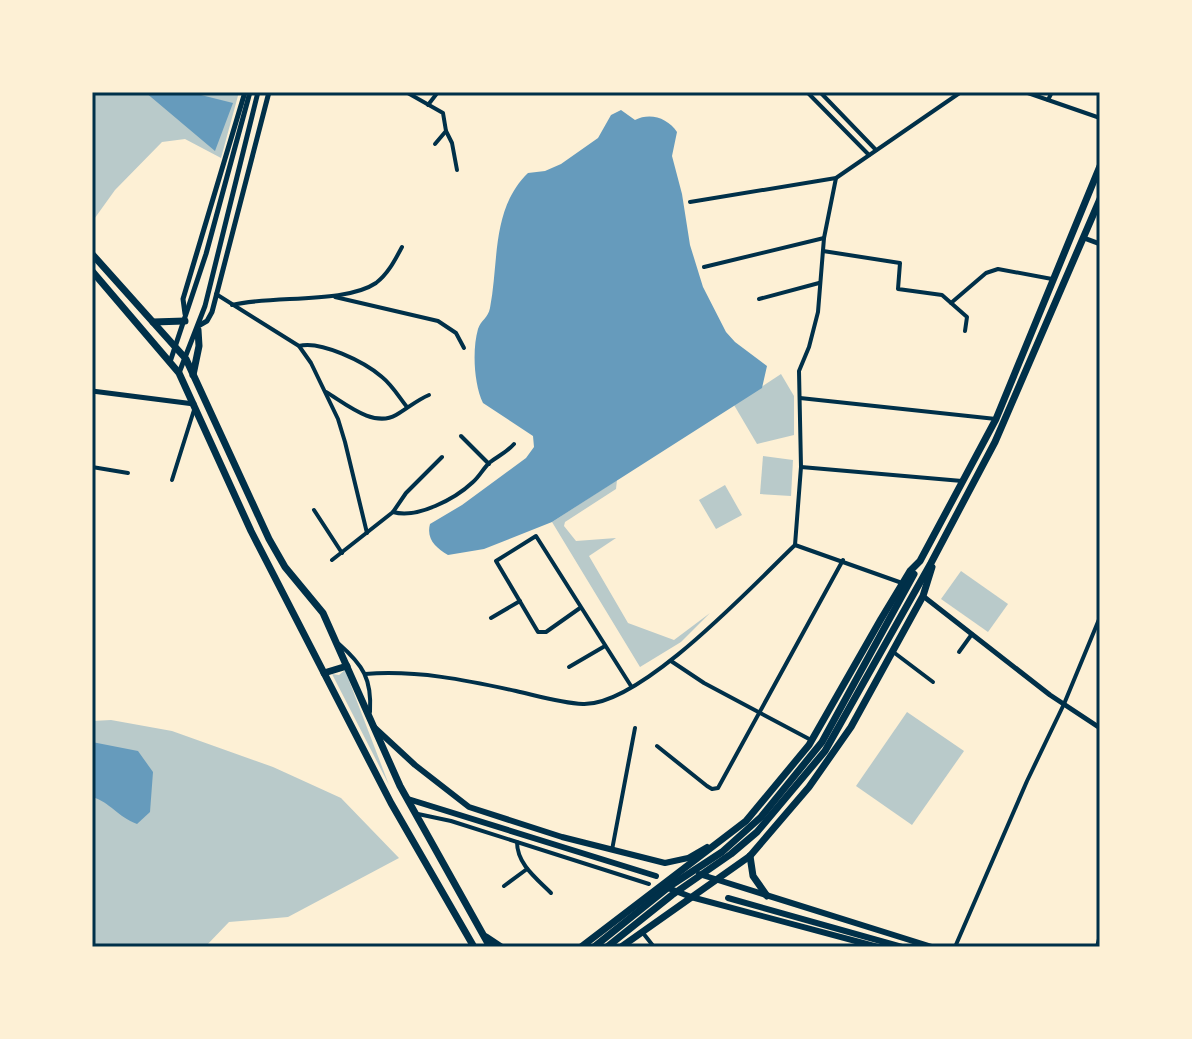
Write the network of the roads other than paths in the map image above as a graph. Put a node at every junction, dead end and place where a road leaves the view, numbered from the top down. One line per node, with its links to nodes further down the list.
1 (247, 92): 40 (street)
2 (258, 92): 42 (street)
3 (269, 92): 35 (street)
4 (406, 92): 12 (street)
5 (438, 92): 12 (street)
6 (807, 92): 17 (street)
7 (820, 92): 16 (street)
8 (961, 92): 16 (street)
9 (1025, 92): 11 (street)
10 (1052, 92): 11 (street)
11 (1048, 100): 13 (street)
12 (428, 105): 14 (street)
13 (1100, 118)
14 (446, 131): 15 (street); 19 (street)
15 (435, 144)
16 (876, 150): 17 (street)
17 (869, 155): 20 (street)
18 (1100, 166): 32 (main road)
19 (457, 170)
20 (836, 178): 22 (street); 23 (street)
21 (1100, 199): 24 (main road)
22 (690, 202)
23 (824, 238): 27 (street); 29 (street)
24 (1084, 238): 25 (street); 75 (main road)
25 (1100, 244)
26 (402, 247): 36 (street)
27 (823, 251): 33 (street); 38 (street)
28 (92, 254): 31 (main road)
29 (704, 267)
30 (92, 271): 34 (main road)
31 (113, 277): 34 (main road); 41 (main road)
32 (1054, 279): 38 (street); 57 (main road)
33 (819, 283): 37 (street); 54 (street)
34 (104, 286): 48 (main road)
35 (216, 294): 39 (street); 42 (street)
36 (333, 296): 39 (street); 45 (street)
37 (759, 299)
38 (951, 303): 43 (street)
39 (232, 305): 44 (street)
40 (186, 320): 41 (main road); 46 (street)
41 (153, 322): 46 (main road)
42 (199, 328): 47 (street); 50 (main road)
43 (965, 331)
44 (299, 346): 51 (street); 56 (street)
45 (464, 348)
46 (176, 349): 47 (main road); 48 (street)
47 (186, 359): 49 (street); 50 (main road)
48 (170, 362): 49 (main road)
49 (179, 373): 55 (main road)
50 (193, 376): 83 (main road)
51 (324, 390): 56 (street); 69 (street)
52 (92, 391): 55 (street)
53 (429, 395): 56 (street)
54 (800, 398): 57 (street); 63 (street)
55 (195, 404): 65 (street); 91 (main road)
56 (407, 407)
57 (996, 419): 66 (main road)
58 (461, 436): 61 (street)
59 (514, 444): 61 (street)
60 (442, 457): 68 (street)
61 (489, 464): 68 (street)
62 (92, 467): 64 (street)
63 (801, 467): 66 (street); 70 (street)
64 (128, 473)
65 (172, 480)
66 (964, 481): 74 (main road)
67 (314, 510): 71 (street)
68 (393, 512): 69 (street)
69 (367, 533): 71 (street)
70 (795, 545): 73 (street); 87 (street)
71 (342, 553): 72 (street)
72 (332, 560)
73 (843, 560): 76 (street); 96 (street)
74 (920, 561): 76 (main road); 90 (main road)
75 (931, 563): 77 (main road); 90 (main road)
76 (903, 583): 101 (main road)
77 (923, 596): 82 (street); 85 (main road)
78 (521, 601): 79 (street); 79 (street); 81 (street)
79 (580, 608): 84 (street)
80 (1100, 617): 95 (street)
81 (491, 618)
82 (972, 634): 86 (street); 95 (street)
83 (337, 643): 88 (main road); 92 (street)
84 (605, 646): 89 (street); 94 (street)
85 (892, 651): 93 (street); 108 (main road)
86 (959, 652)
87 (671, 661): 94 (street); 96 (street)
88 (347, 666): 91 (main road); 97 (main road)
89 (569, 667)
90 (866, 672): 127 (main road); 128 (main road)
91 (324, 673): 123 (main road)
92 (365, 674): 94 (street); 97 (street)
93 (933, 682)
94 (631, 686)
95 (1064, 704): 100 (street); 134 (street)
96 (758, 713): 101 (street); 102 (street)
97 (369, 715): 98 (main road)
98 (373, 726): 103 (main road); 107 (main road)
99 (635, 728): 107 (street)
100 (1100, 728)
101 (811, 740): 105 (main road)
102 (657, 746)
103 (408, 799): 104 (main road); 111 (main road)
104 (416, 814): 106 (street); 121 (main road)
105 (723, 841): 107 (main road); 109 (main road)
106 (517, 842): 110 (street); 113 (street)
107 (612, 850)
108 (750, 856): 112 (main road); 117 (main road)
109 (682, 868): 112 (main road); 114 (main road)
110 (527, 869): 115 (street); 116 (street)
111 (656, 876)
112 (715, 880): 117 (main road); 118 (main road)
113 (649, 884)
114 (660, 885): 118 (main road); 126 (main road)
115 (504, 886)
116 (551, 893)
117 (767, 896): 133 (main road)
118 (691, 897): 120 (main road); 131 (main road)
119 (728, 898): 132 (main road)
120 (641, 931): 129 (main road); 130 (street)
121 (482, 933): 124 (main road); 125 (main road)
122 (1100, 935): 135 (street)
123 (472, 945)
124 (490, 947)
125 (501, 947)
126 (581, 947)
127 (594, 947)
128 (607, 947)
129 (621, 947)
130 (654, 947)
131 (878, 947)
132 (902, 947)
133 (932, 947)
134 (955, 947)
135 (1097, 947)

